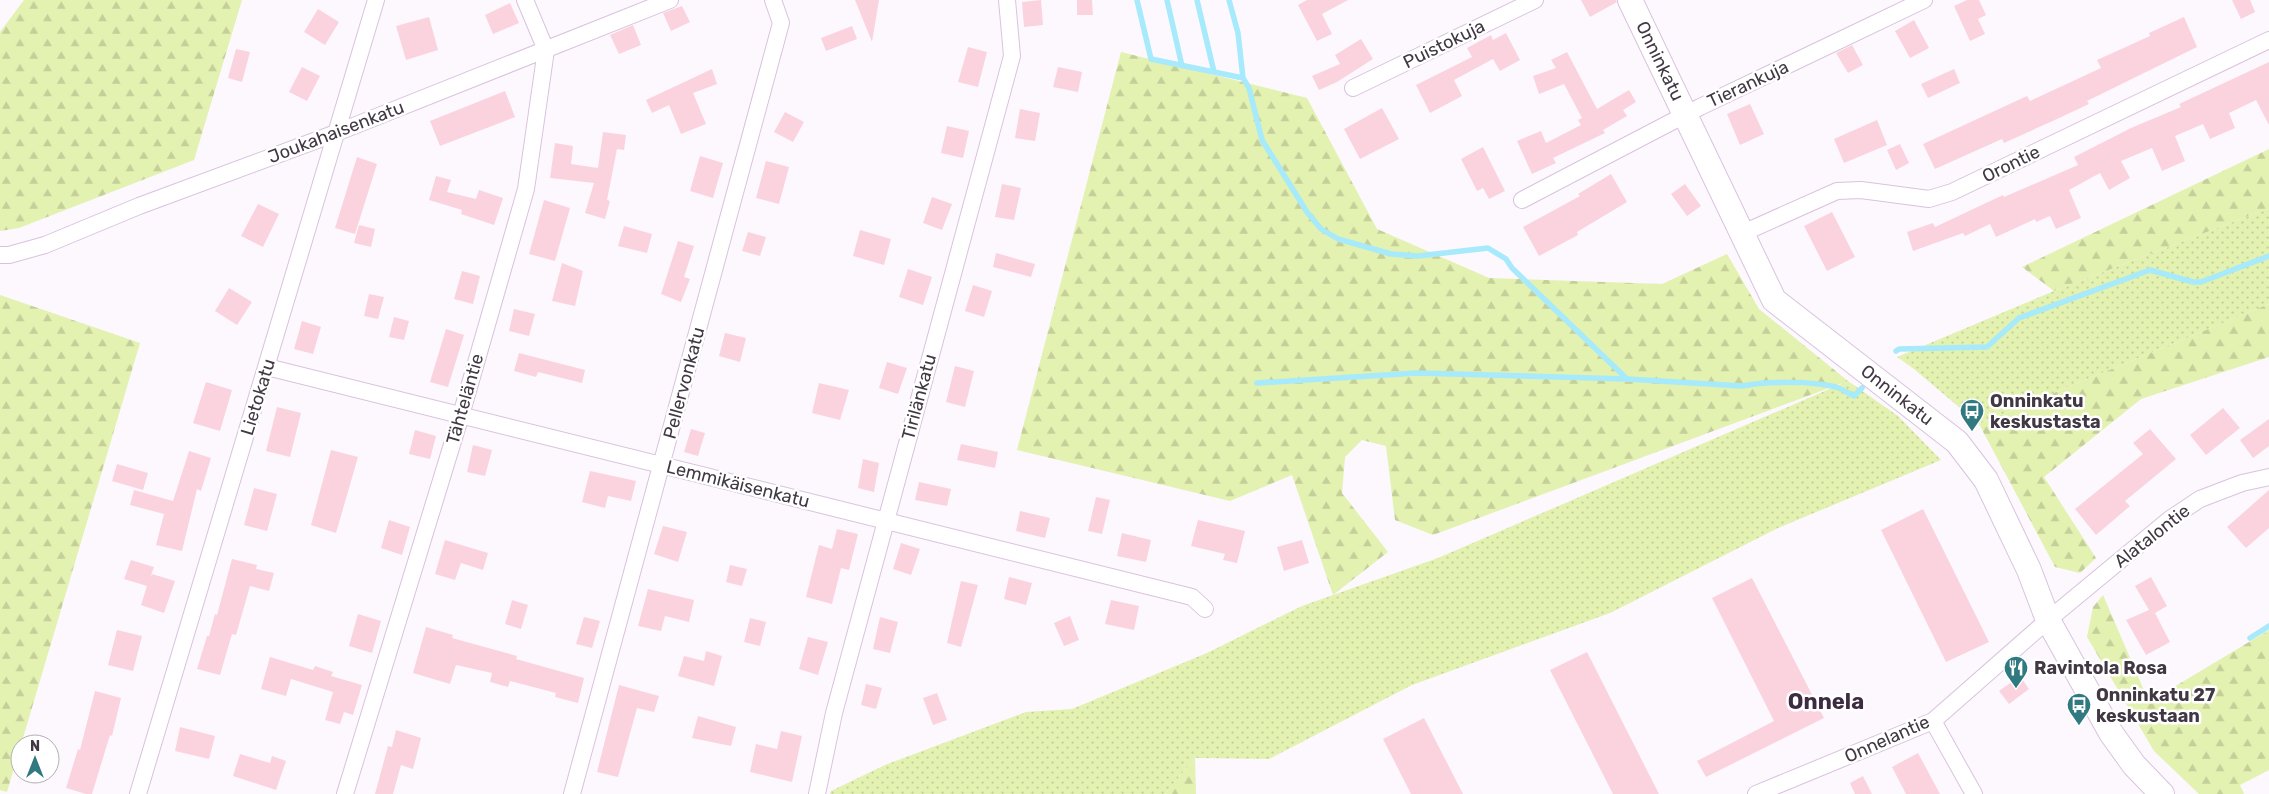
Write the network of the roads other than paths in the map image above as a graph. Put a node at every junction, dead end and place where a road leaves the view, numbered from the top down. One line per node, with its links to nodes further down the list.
1 (376, 0): 13 (street, Lietokatu)
2 (525, 0): 10 (street)
3 (670, 0): 10 (street, Joukahaisenkatu)
4 (773, 0): 19 (street, Pellervonkatu)
5 (1007, 0): 21 (street, Tirilänkatu)
6 (1535, 0): 11 (street, Puistokuja)
7 (1630, 0): 12 (street, Onninkatu)
8 (1924, 0): 12 (street, Tierankuja)
9 (2269, 40): 15 (street, Orontie)
10 (546, 50): 13 (street, Joukahaisenkatu); 18 (street, Tähteläntie)
11 (1353, 88)
12 (1686, 114): 14 (street, Tierankuja); 15 (street, Onninkatu)
13 (336, 133): 16 (street, Joukahaisenkatu); 17 (street, Lietokatu)
14 (1522, 200)
15 (1743, 233): 23 (street, Onninkatu)
16 (0, 255)
17 (267, 367): 18 (street, Lemmikäisenkatu); 25 (street, Lietokatu)
18 (461, 415): 19 (street, Lemmikäisenkatu); 26 (street, Tähteläntie)
19 (662, 466): 21 (street, Lemmikäisenkatu); 27 (street, Pellervonkatu)
20 (2269, 477): 23 (street, Alatalontie)
21 (886, 521): 22 (street, Lemmikäisenkatu); 28 (street, Tirilänkatu)
22 (1206, 609)
23 (2048, 620): 24 (street, Onnelantie); 31 (street, Onninkatu)
24 (1933, 720): 29 (street, Onnelantie); 30 (street)
25 (138, 794)
26 (345, 794)
27 (572, 794)
28 (817, 794)
29 (1756, 794)
30 (1974, 794)
31 (2162, 794)

